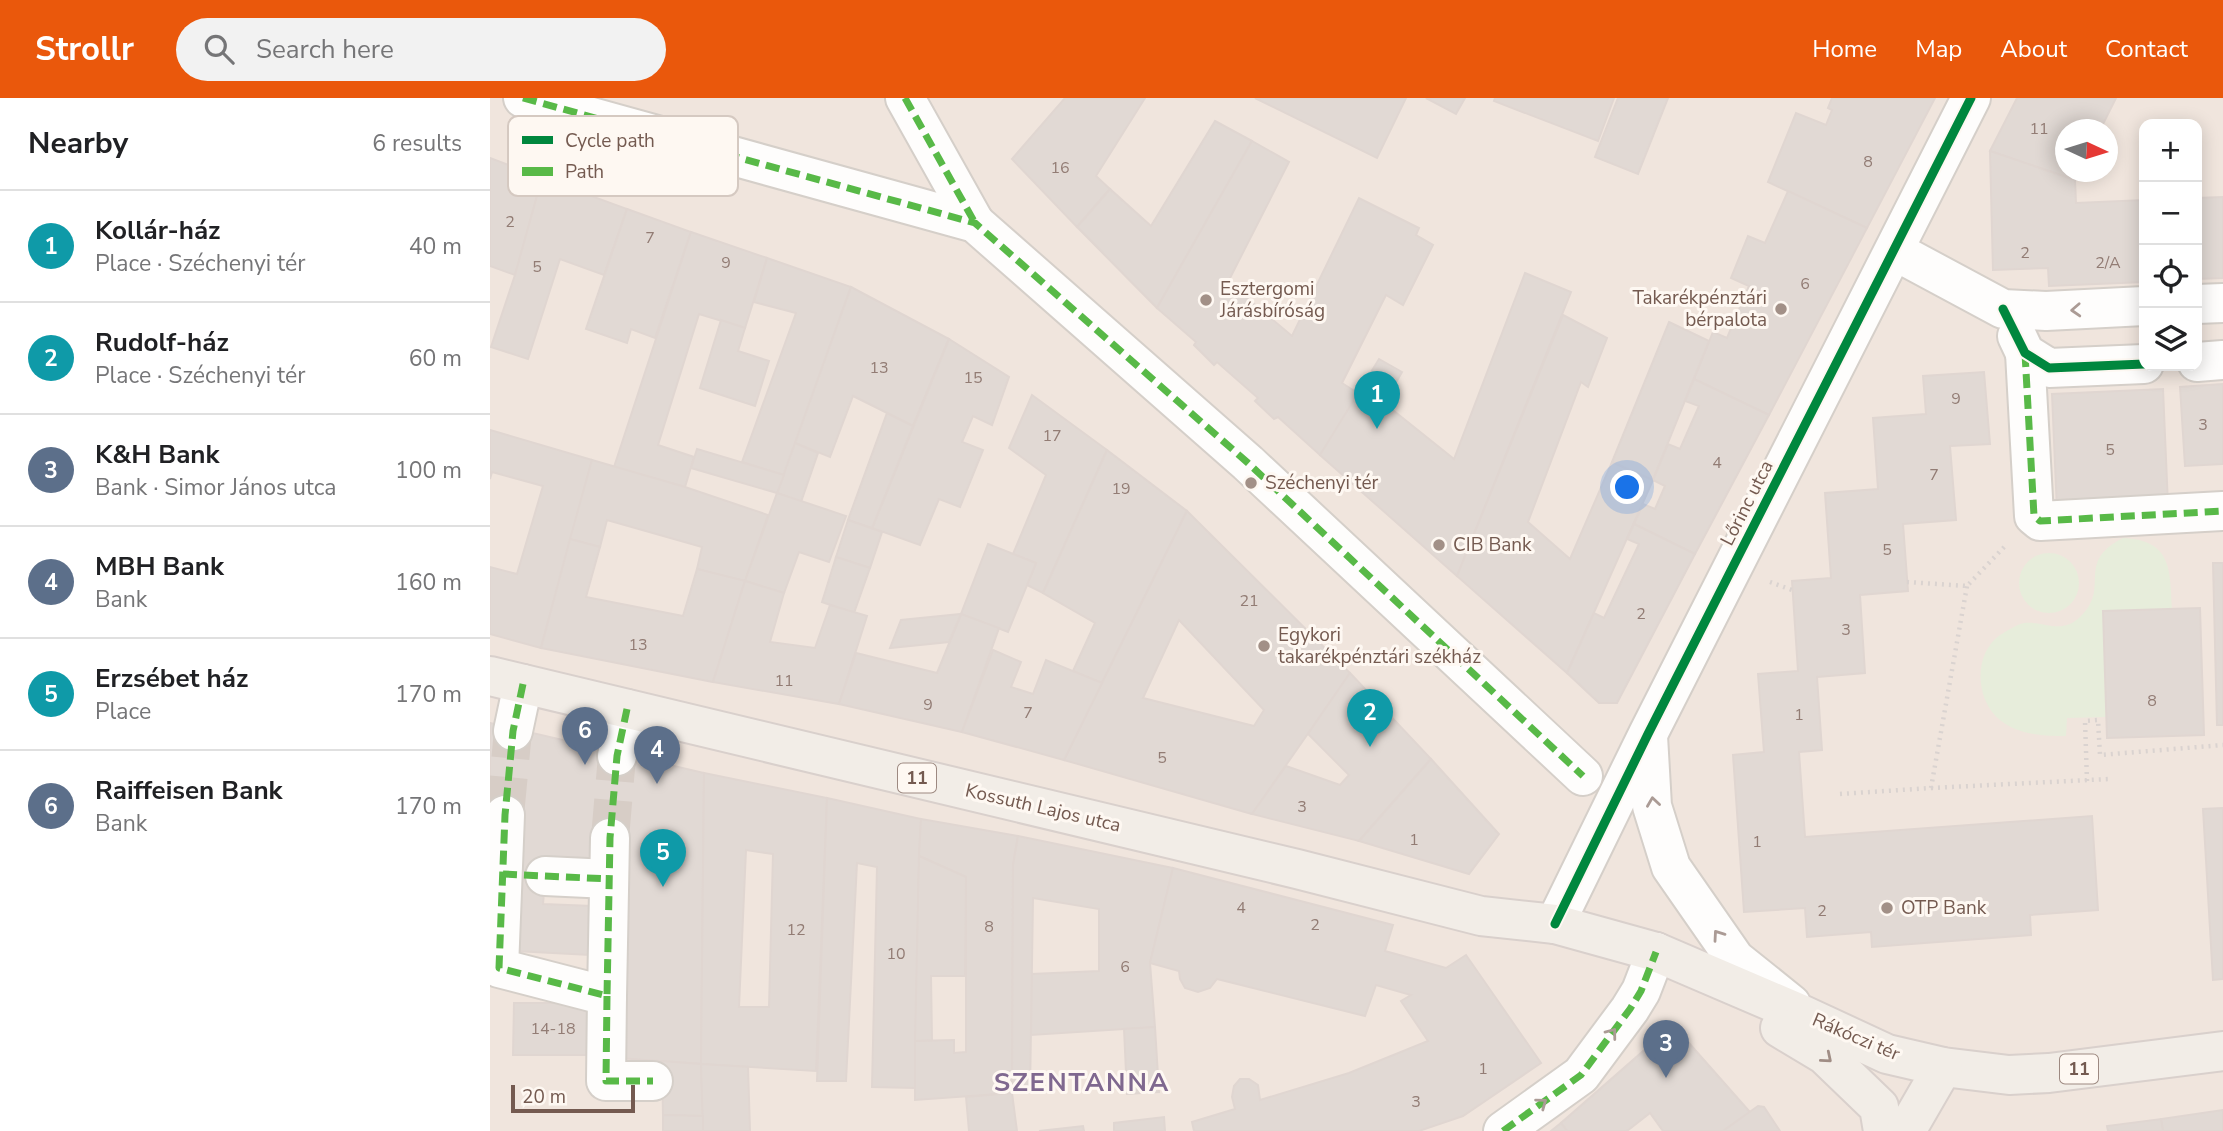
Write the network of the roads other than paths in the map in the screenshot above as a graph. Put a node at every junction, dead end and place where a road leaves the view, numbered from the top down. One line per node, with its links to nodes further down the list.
1 (523, 98): 4 (street)
2 (905, 98): 6 (street)
3 (1971, 98): 7 (street, Lőrinc utca)
4 (588, 116)
5 (738, 157): 6 (street)
6 (975, 223): 22 (street)
7 (1895, 251): 11 (street); 20 (street, Lőrinc utca)
8 (2223, 303): 9 (street)
9 (2202, 304)
10 (2139, 306): 11 (street, one-way to 11)
11 (2003, 309): 12 (street)
12 (2025, 353): 15 (street); 16 (street)
13 (2223, 360): 14 (street)
14 (2202, 362)
15 (2139, 364)
16 (2223, 511)
17 (506, 680): 18 (main road, Kossuth Lajos utca / 11); 19 (street)
18 (627, 709): 21 (street); 27 (main road, Kossuth Lajos utca / 11)
19 (513, 732)
20 (1648, 734): 27 (street, Lőrinc utca); 30 (street, one-way to 20)
21 (617, 757)
22 (1583, 776)
23 (505, 815): 25 (street)
24 (610, 838): 26 (street)
25 (522, 875): 26 (street); 29 (street)
26 (609, 879): 29 (street)
27 (1555, 924): 28 (main road, Rákóczi tér / 11)
28 (1672, 959): 30 (main road, Rákóczi tér / 11); 34 (street, one-way to 28); 35 (main road, one-way to 35)
29 (607, 996): 33 (street)
30 (1803, 1015): 32 (main road, Rákóczi tér / 11)
31 (2218, 1051): 32 (main road, Rákóczi tér / 11)
32 (1944, 1067): 36 (main road)
33 (653, 1081)
34 (1503, 1131)
35 (1883, 1131)
36 (1906, 1131)

